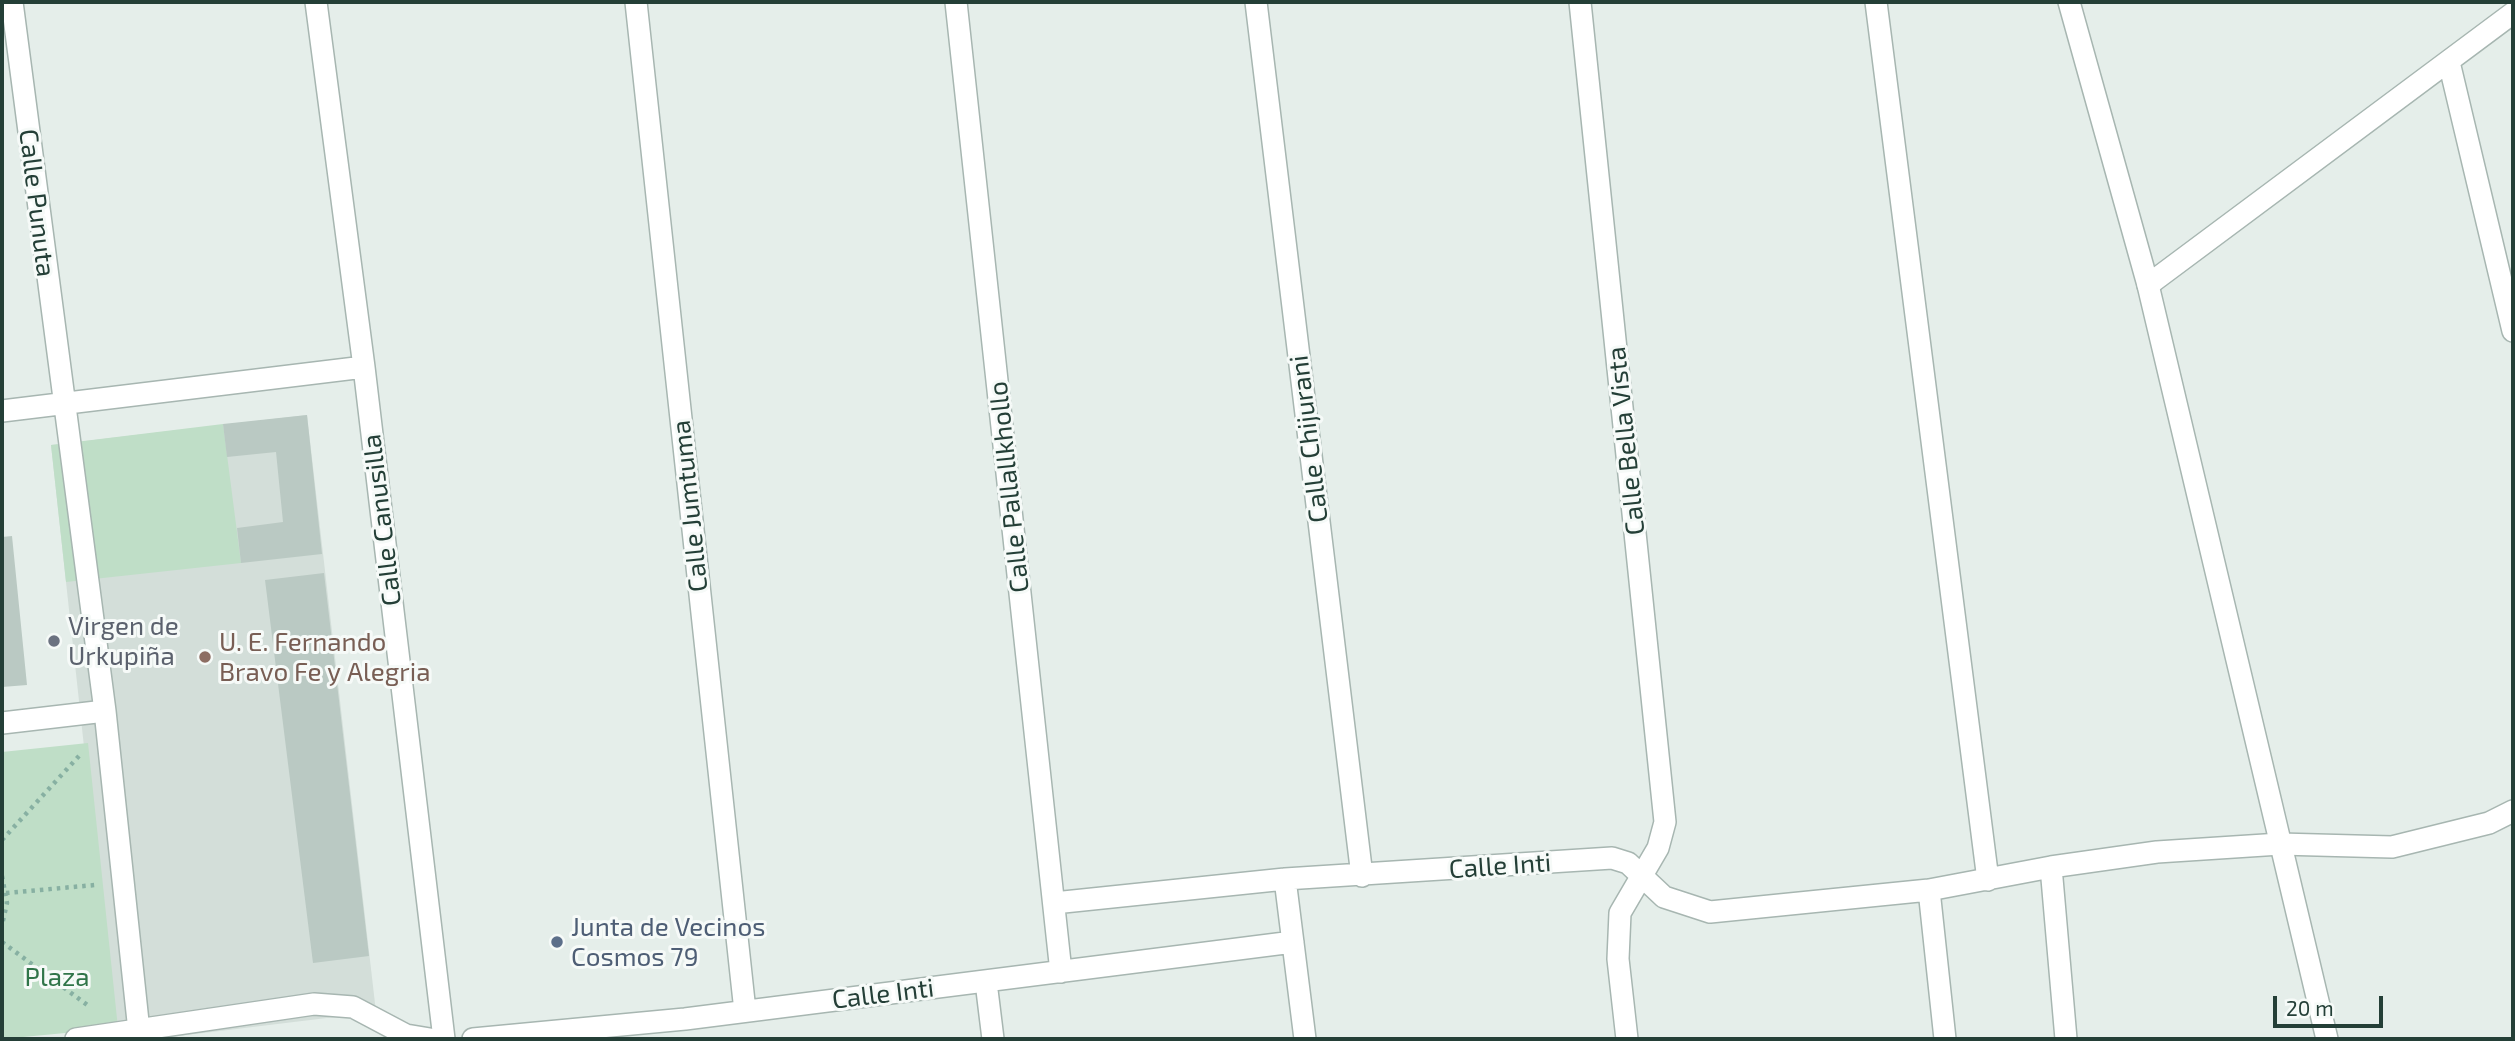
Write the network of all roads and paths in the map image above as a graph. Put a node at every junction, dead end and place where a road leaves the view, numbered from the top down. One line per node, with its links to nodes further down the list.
1 (12, 2): 14 (street, Calle Punuta)
2 (316, 2): 13 (street, Calle Canusilla)
3 (636, 2): 37 (street, Calle Jumtuma)
4 (956, 2): 31 (street, Calle Pallallkhollo)
5 (1256, 2): 25 (street, Calle Chijurani)
6 (1580, 2): 23 (street, Calle Bella Vista)
7 (1876, 2): 27 (street)
8 (2069, 2): 11 (street)
9 (2513, 13): 10 (street)
10 (2449, 62): 11 (street); 12 (street)
11 (2148, 285): 21 (street)
12 (2513, 331)
13 (364, 368): 14 (street); 44 (street, Calle Canusilla)
14 (62, 404): 15 (street); 16 (street, Calle Punuta)
15 (2, 411)
16 (104, 711): 17 (street); 40 (street, Calle Punuta)
17 (2, 723)
18 (82, 753): 20 (path)
19 (2513, 811): 21 (street, Calle Inti)
20 (2, 841)
21 (2280, 844): 22 (street, Calle Inti); 51 (street)
22 (2051, 867): 27 (street, Calle Inti); 50 (street)
23 (1642, 875): 25 (street, Calle Inti); 29 (street, Calle Inti); 48 (street, Calle Bella Vista)
24 (2, 876): 30 (path)
25 (1362, 876): 26 (street, Calle Inti)
26 (1285, 879): 31 (street, Calle Inti); 34 (street)
27 (1988, 880): 29 (street, Calle Inti)
28 (96, 885): 30 (path)
29 (1929, 890): 49 (street)
30 (6, 893): 32 (path)
31 (1054, 903): 35 (street, Calle Pallallkhollo)
32 (2, 925)
33 (2, 942): 38 (path)
34 (1293, 942): 35 (street, Calle Inti); 47 (street)
35 (1062, 972): 36 (street, Calle Inti)
36 (986, 982): 37 (street, Calle Inti); 46 (street)
37 (745, 1011): 39 (street, Calle Inti)
38 (99, 1014)
39 (687, 1029): 45 (street, Calle Inti)
40 (139, 1031): 41 (street); 42 (street)
41 (382, 1031): 43 (street)
42 (76, 1039)
43 (430, 1039)
44 (444, 1039)
45 (473, 1039)
46 (993, 1039)
47 (1305, 1039)
48 (1627, 1039)
49 (1945, 1039)
50 (2066, 1039)
51 (2327, 1039)

